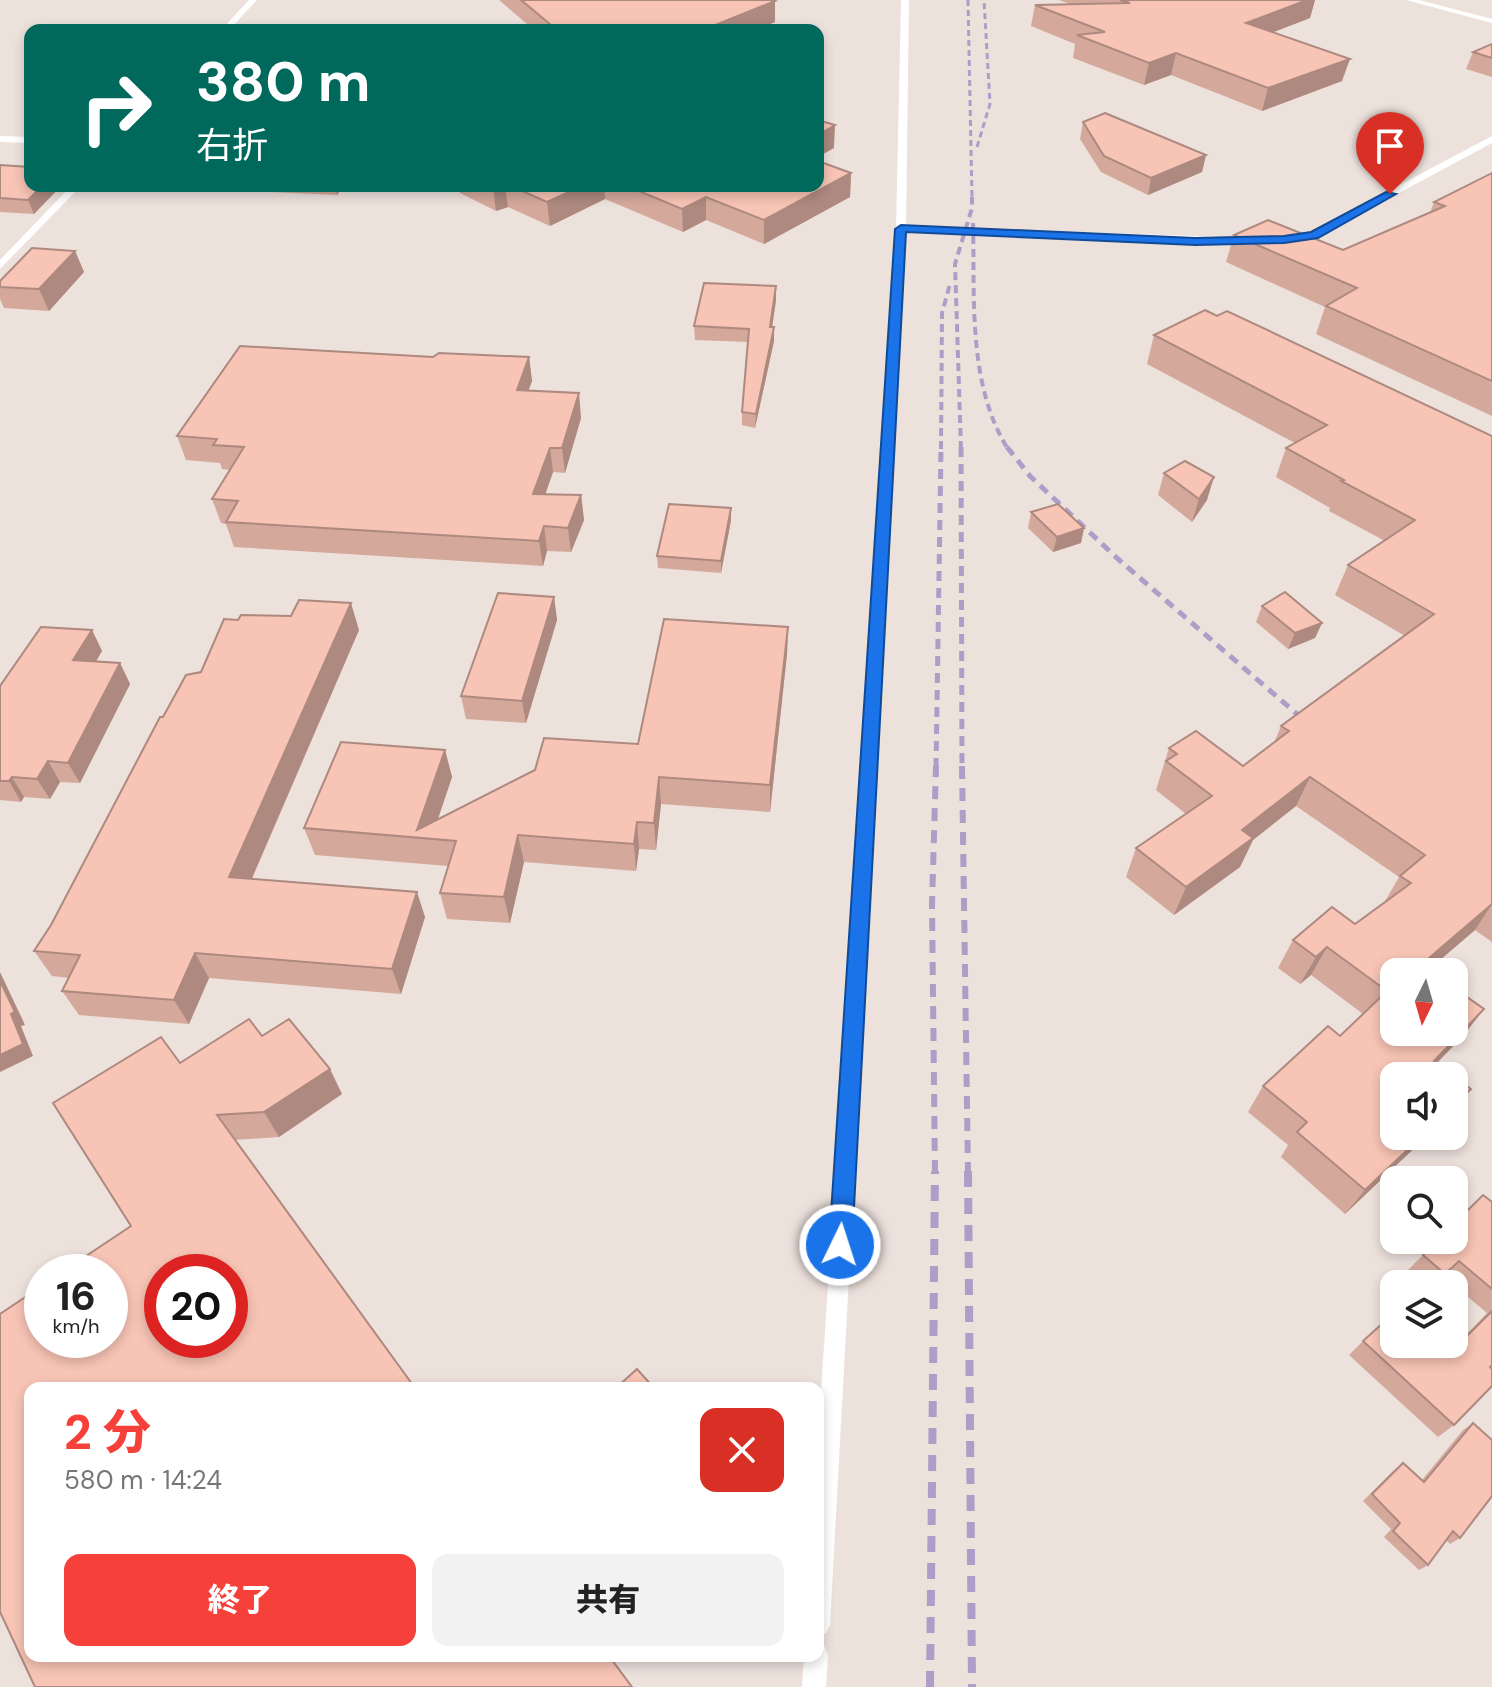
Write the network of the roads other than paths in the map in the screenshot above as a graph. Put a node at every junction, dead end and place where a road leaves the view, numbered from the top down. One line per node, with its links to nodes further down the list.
1 (253, 0): 5 (lane)
2 (905, 0): 10 (lane)
3 (1410, 0): 4 (lane)
4 (1492, 21)
5 (231, 24)
6 (0, 139): 8 (lane)
7 (1492, 139): 11 (lane)
8 (24, 140)
9 (70, 192): 13 (lane)
10 (901, 229): 12 (lane); 14 (lane)
11 (1270, 240)
12 (1257, 241)
13 (0, 266)
14 (824, 1524)
15 (816, 1662): 16 (lane)
16 (814, 1687)

